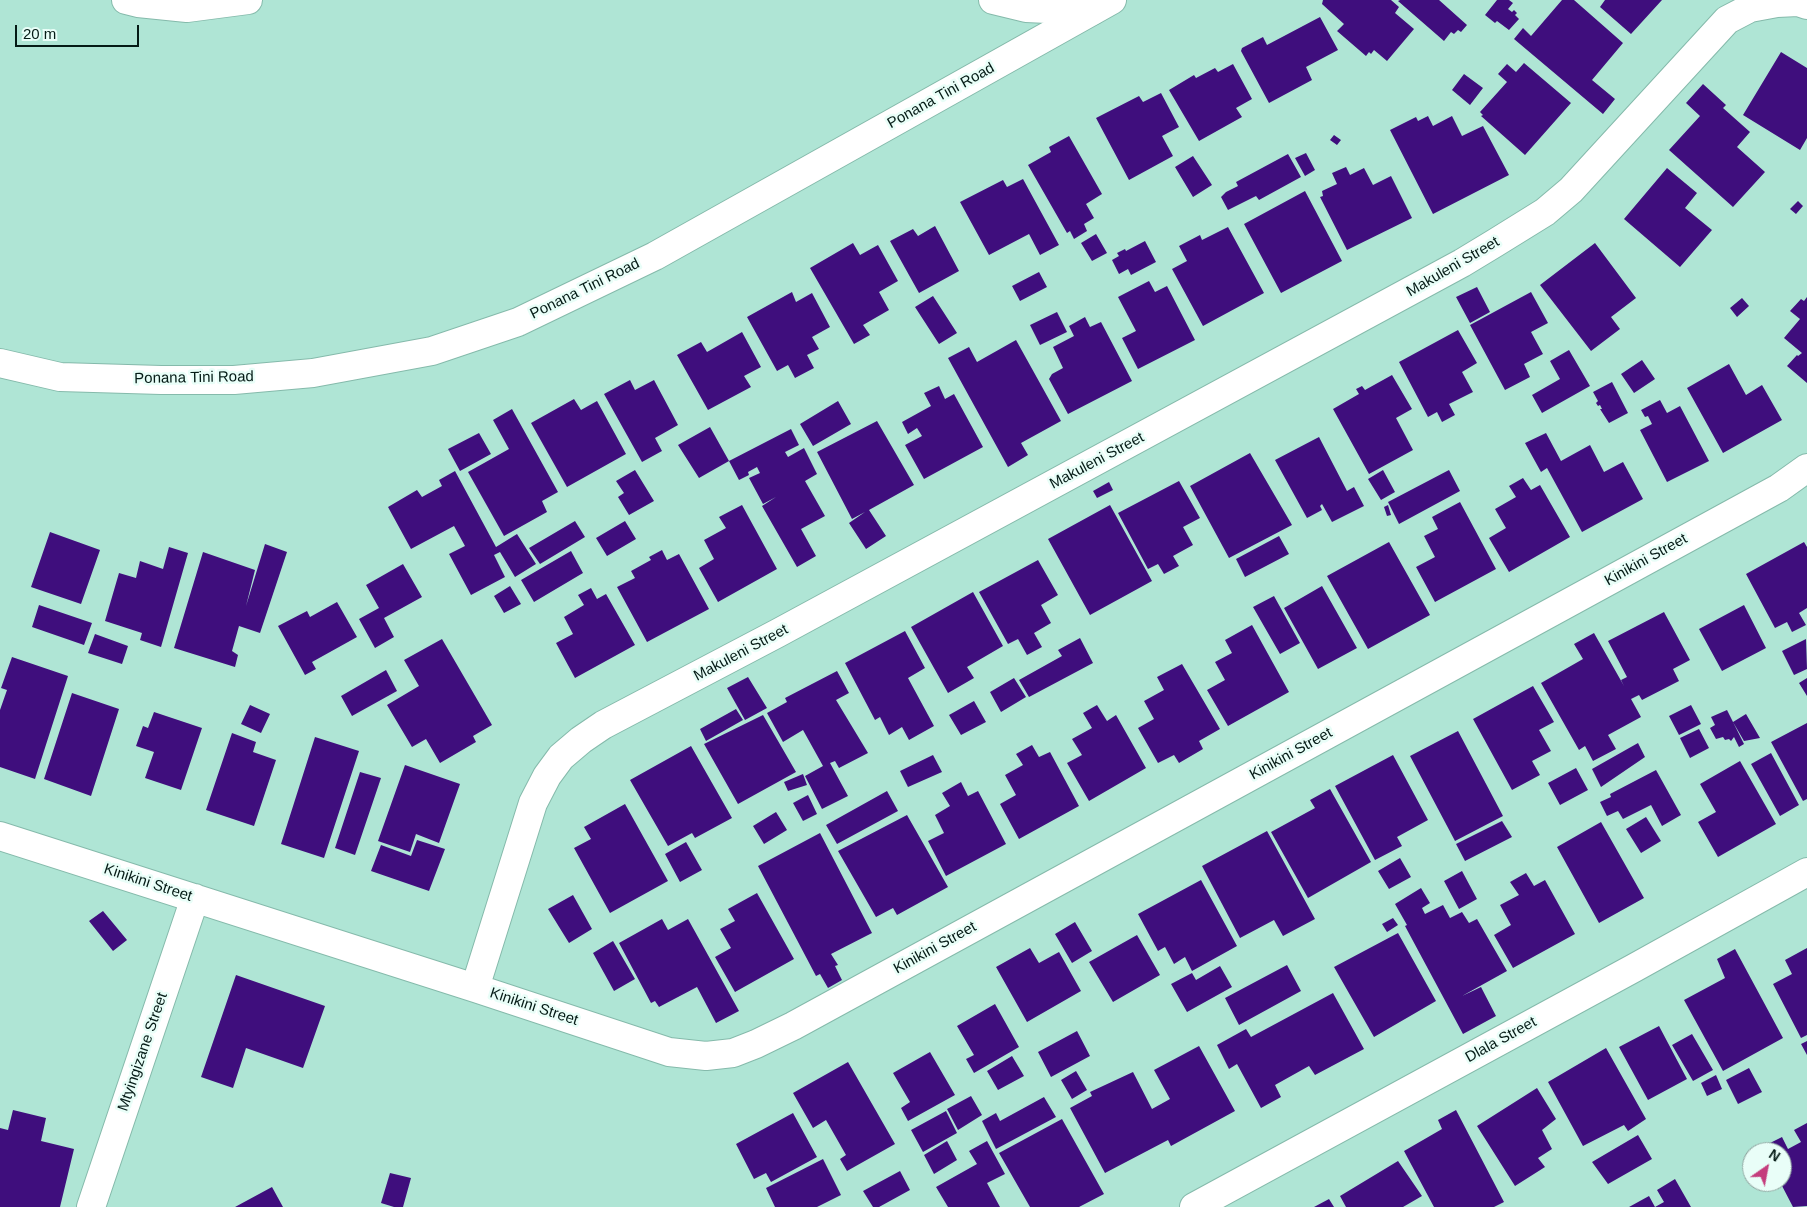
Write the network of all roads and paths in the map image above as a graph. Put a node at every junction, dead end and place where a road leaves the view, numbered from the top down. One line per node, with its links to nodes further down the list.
1 (126, 0): 2 (street)
2 (248, 0)
3 (994, 0): 5 (street)
4 (1807, 5): 11 (street, Makuleni Street)
5 (1102, 6): 6 (street, Ponana Tini Road)
6 (0, 364)
7 (1807, 468): 11 (street, Kinikini Street)
8 (0, 836): 10 (street, Kinikini Street)
9 (1807, 872): 13 (street, Dlala Street)
10 (195, 898): 11 (street, Kinikini Street); 12 (street, Mtyingizane Street)
11 (475, 988)
12 (91, 1207)
13 (1194, 1207)

